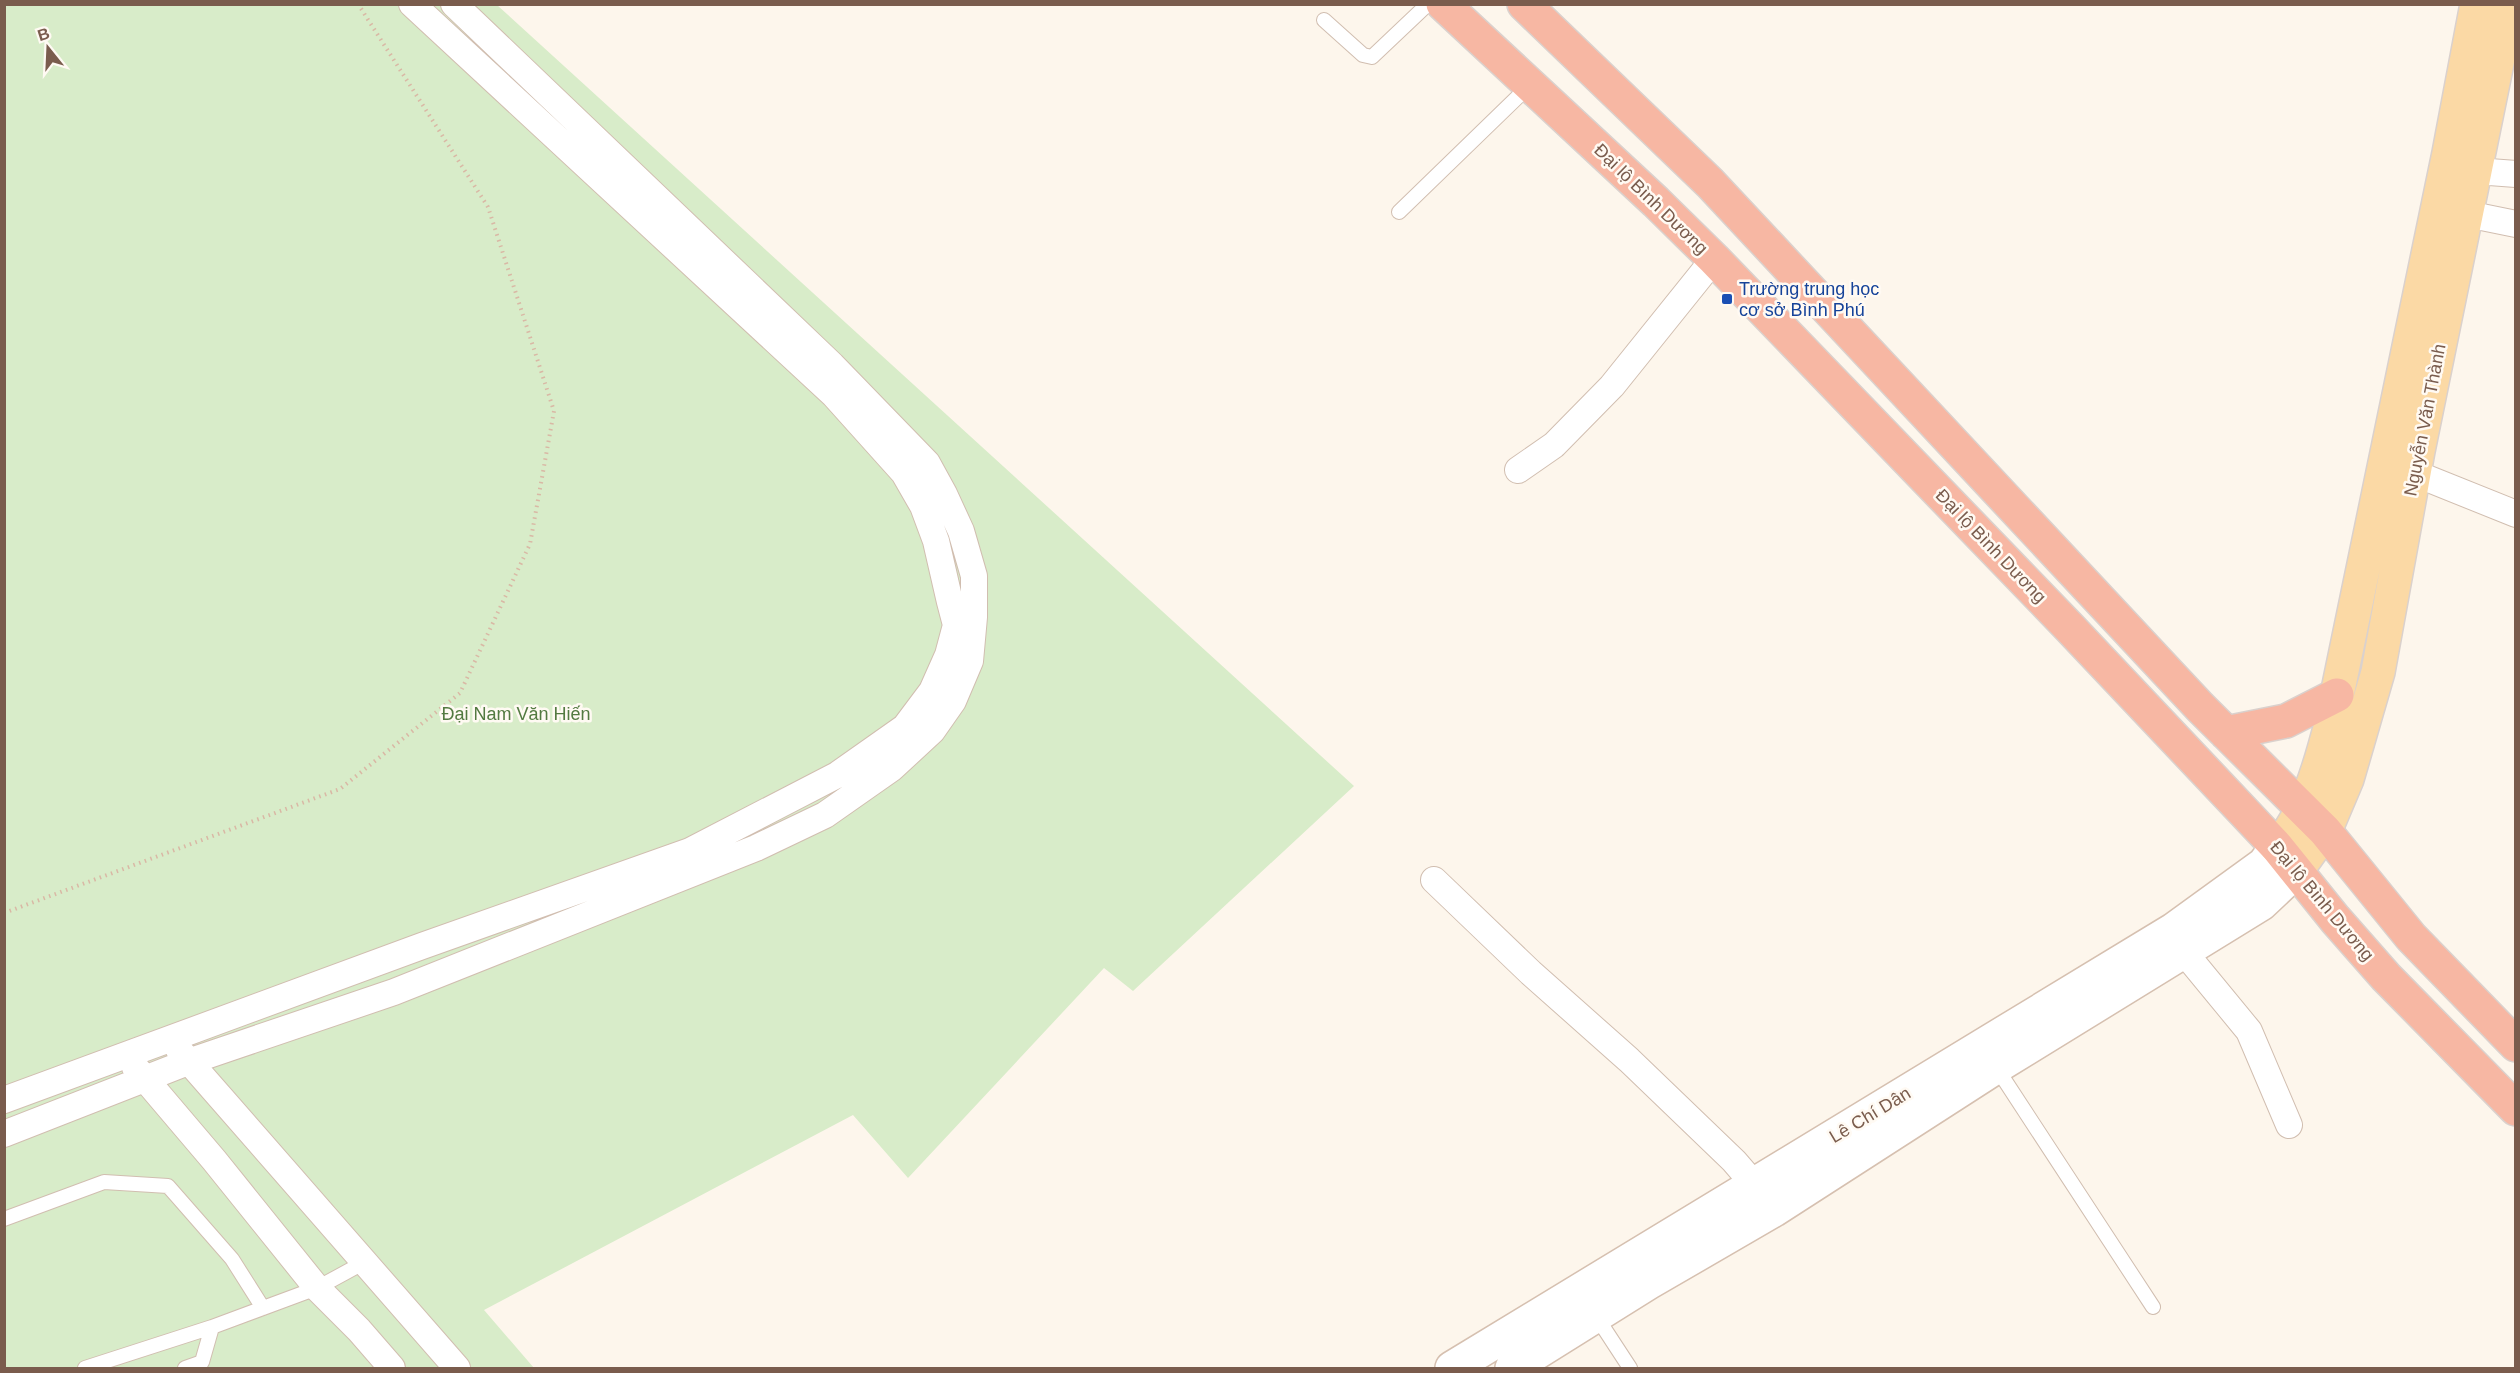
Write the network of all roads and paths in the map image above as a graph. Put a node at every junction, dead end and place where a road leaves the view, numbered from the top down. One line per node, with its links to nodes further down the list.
1 (358, 4): 27 (path)
2 (412, 4): 29 (street)
3 (454, 4): 32 (street)
4 (1428, 4): 7 (lane)
5 (1443, 4): 9 (highway, Đại lộ Bình Dương)
6 (1524, 4): 16 (highway)
7 (1324, 20)
8 (2496, 20): 10 (main road, Nguyễn Văn Thành); 21 (main road, Nguyễn Văn Thành)
9 (1530, 86): 12 (lane); 15 (highway, Đại lộ Bình Dương)
10 (2476, 171): 11 (street); 13 (main road, Nguyễn Văn Thành)
11 (2516, 174)
12 (1399, 212)
13 (2467, 214): 14 (street); 19 (main road, Nguyễn Văn Thành)
14 (2516, 224)
15 (1714, 259): 17 (highway, Đại lộ Bình Dương); 18 (street)
16 (1824, 305): 17 (highway); 22 (highway)
17 (1791, 339): 25 (highway, Đại lộ Bình Dương)
18 (1518, 470)
19 (2414, 472): 20 (street); 24 (main road, Nguyễn Văn Thành)
20 (2516, 514)
21 (2337, 695): 22 (highway); 23 (main road, Nguyễn Văn Thành)
22 (2226, 733): 23 (highway)
23 (2302, 809): 24 (highway); 25 (main road, Nguyễn Văn Thành)
24 (2325, 831): 25 (main road, Nguyễn Văn Thành); 30 (highway)
25 (2287, 859): 28 (main road, Lê Chí Dân); 36 (highway, Đại lộ Bình Dương); 39 (main road, Lê Chí Dân)
26 (1434, 880): 39 (street)
27 (4, 913)
28 (2184, 952): 33 (main road, Lê Chí Dân); 37 (street)
29 (170, 1039): 31 (street); 32 (street)
30 (2516, 1045)
31 (126, 1056): 34 (street); 35 (street)
32 (188, 1062): 34 (street); 42 (street)
33 (1996, 1067): 40 (main road, Lê Chí Dân); 44 (lane)
34 (146, 1079): 38 (street); 43 (street)
35 (4, 1100)
36 (2516, 1109)
37 (2289, 1125)
38 (4, 1134)
39 (1754, 1183): 40 (street); 52 (main road, Lê Chí Dân)
40 (1774, 1210): 46 (main road, Lê Chí Dân)
41 (4, 1220): 45 (lane)
42 (363, 1263): 43 (lane); 51 (street)
43 (317, 1288): 45 (lane); 50 (street)
44 (2153, 1307)
45 (263, 1308): 47 (lane)
46 (1596, 1316): 53 (main road, Lê Chí Dân); 54 (lane)
47 (212, 1327): 48 (lane); 49 (lane)
48 (85, 1368)
49 (185, 1368)
50 (392, 1368)
51 (457, 1368)
52 (1452, 1368)
53 (1512, 1368)
54 (1630, 1368)

